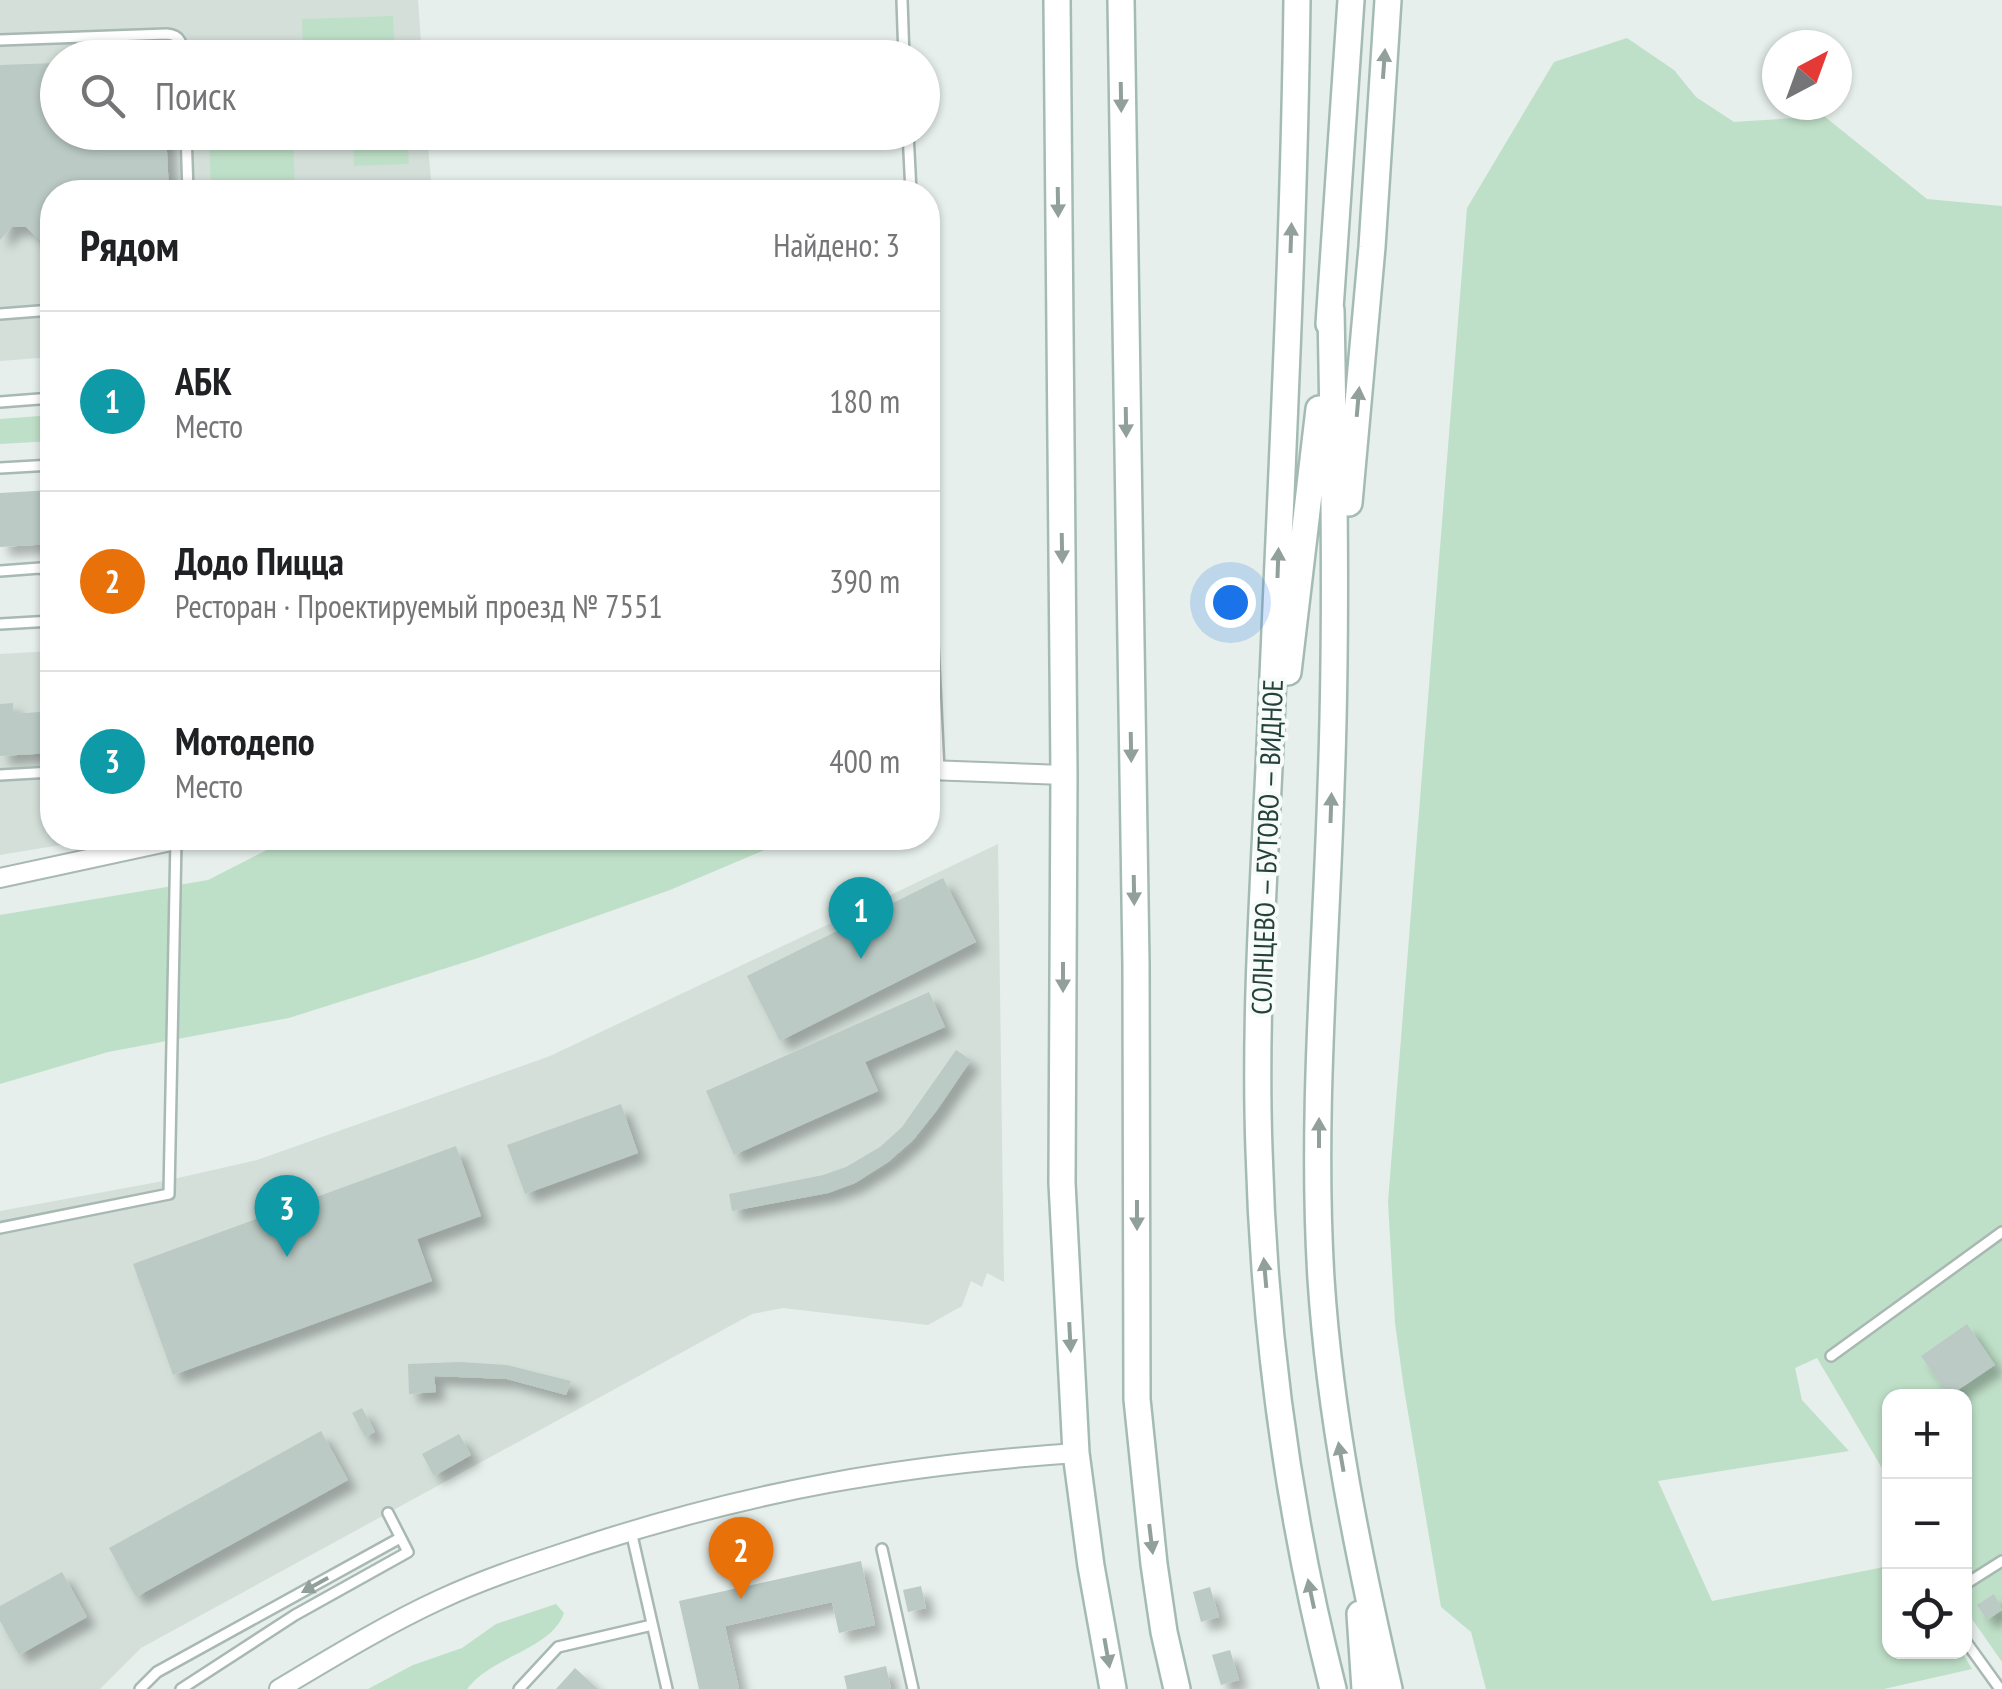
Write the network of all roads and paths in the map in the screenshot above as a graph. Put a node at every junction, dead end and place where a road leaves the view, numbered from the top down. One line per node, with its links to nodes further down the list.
1 (902, 0): 9 (lane)
2 (1120, 0): 46 (main road, one-way to 46)
3 (1297, 0): 32 (main road, СОЛНЦЕВО — БУТОВО — ВИДНОЕ, one-way to 3)
4 (1352, 0): 14 (main road)
5 (1388, 0): 25 (main road, one-way to 5)
6 (1054, 4): 29 (main road, one-way to 29)
7 (0, 40): 8 (lane)
8 (180, 40)
9 (903, 40)
10 (187, 150): 12 (lane)
11 (909, 150): 13 (lane)
12 (188, 180)
13 (910, 180)
14 (1331, 310): 25 (main road); 32 (main road)
15 (40, 311): 16 (lane)
16 (0, 314)
17 (40, 399): 18 (lane)
18 (0, 402)
19 (40, 466): 20 (lane)
20 (0, 468)
21 (40, 568): 22 (lane)
22 (0, 571)
23 (40, 622): 24 (lane)
24 (0, 624)
25 (1336, 639): 41 (main road, one-way to 25)
26 (940, 770): 29 (street)
27 (40, 773): 28 (lane)
28 (0, 775)
29 (1064, 775): 37 (main road, one-way to 37)
30 (125, 850): 33 (street)
31 (179, 850): 34 (lane)
32 (1265, 865): 57 (main road, СОЛНЦЕВО — БУТОВО — ВИДНОЕ, one-way to 32)
33 (0, 878)
34 (0, 1228)
35 (2002, 1232): 36 (lane)
36 (1832, 1356)
37 (1076, 1453): 39 (street); 54 (main road, one-way to 54)
38 (388, 1513): 40 (lane)
39 (631, 1531): 45 (lane); 50 (street)
40 (400, 1538): 48 (lane, one-way to 48); 49 (lane)
41 (1356, 1542): 58 (main road); 59 (main road)
42 (882, 1549): 53 (lane)
43 (2002, 1561): 44 (lane)
44 (1972, 1580)
45 (652, 1624): 51 (lane); 52 (lane)
46 (1164, 1632): 55 (main road); 56 (main road)
47 (1972, 1651): 60 (lane)
48 (140, 1689)
49 (181, 1689)
50 (280, 1689)
51 (519, 1689)
52 (667, 1689)
53 (913, 1689)
54 (1113, 1689)
55 (1164, 1689)
56 (1177, 1689)
57 (1332, 1689)
58 (1365, 1689)
59 (1390, 1689)
60 (2000, 1689)

